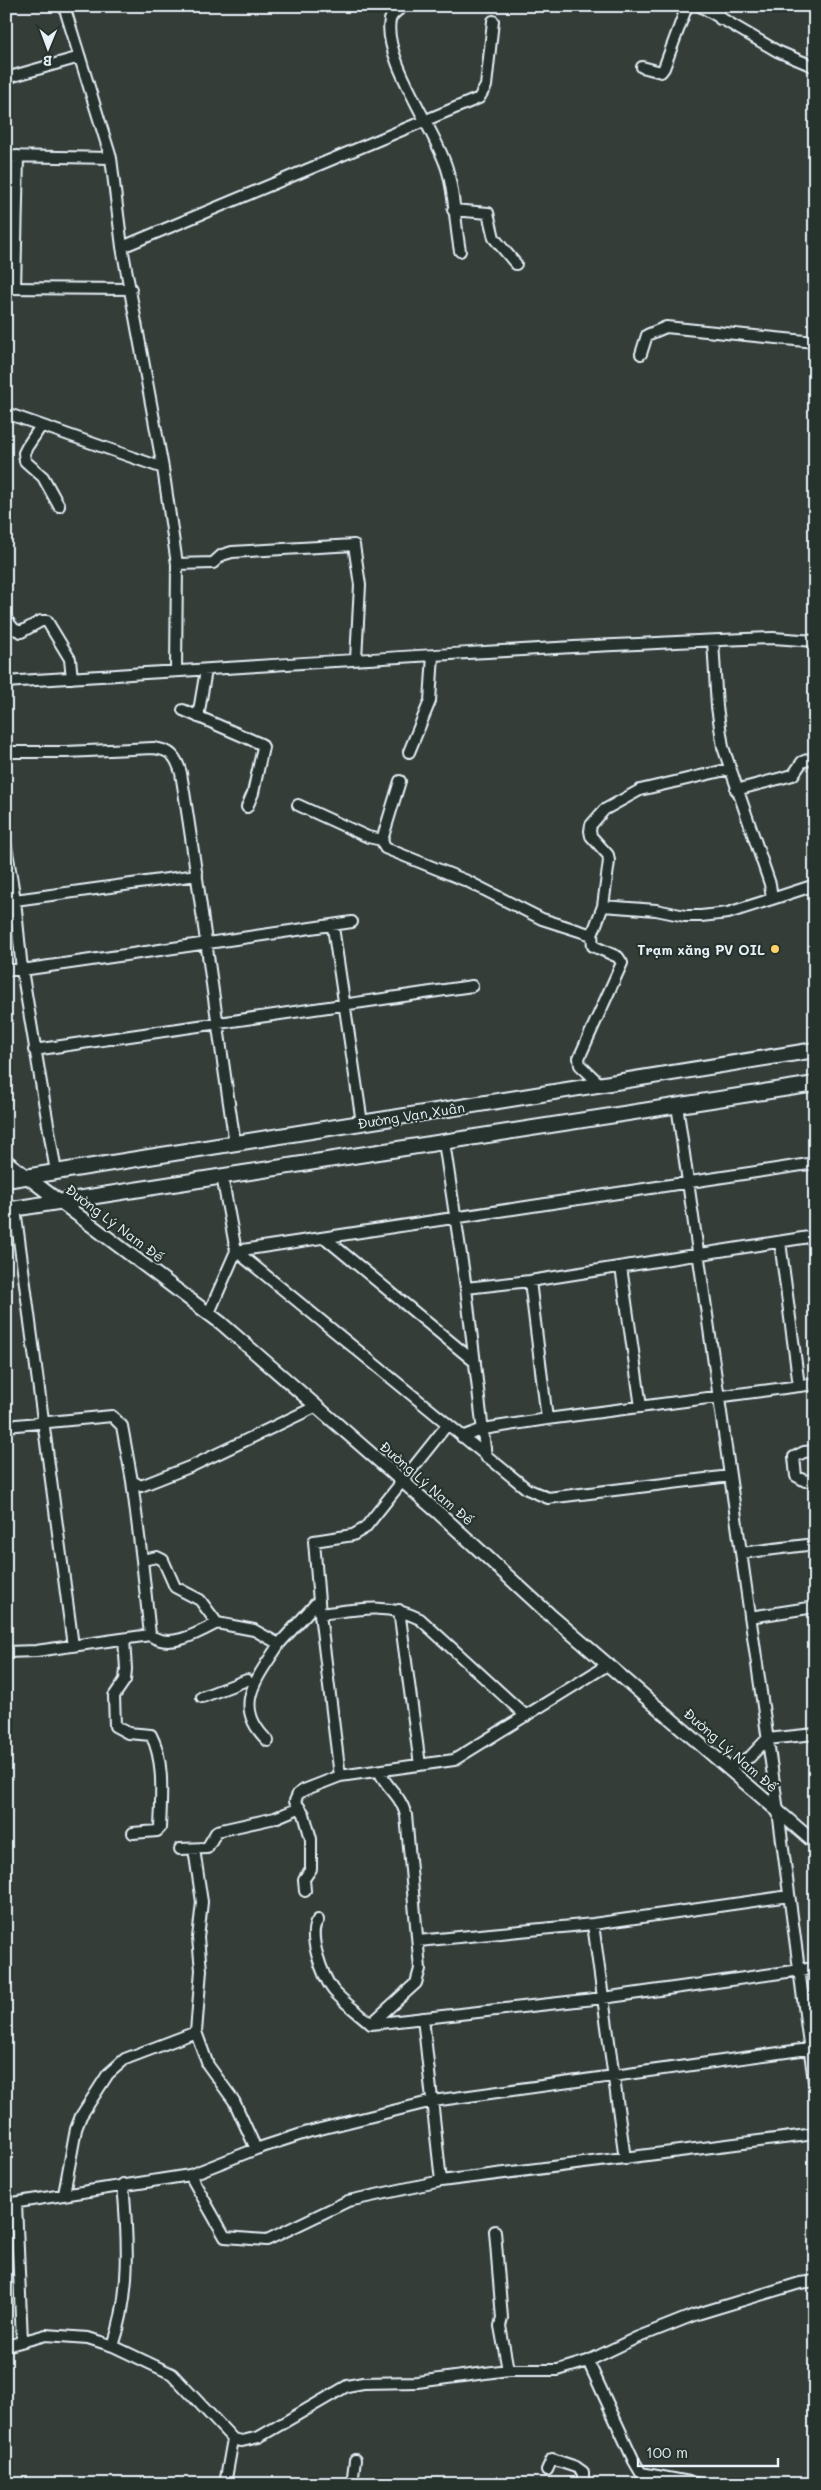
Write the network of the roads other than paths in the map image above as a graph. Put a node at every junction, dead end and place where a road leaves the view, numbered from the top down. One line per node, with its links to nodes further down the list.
1 (64, 6): 8 (street)
2 (403, 6): 12 (street)
3 (687, 6): 9 (street)
4 (700, 6): 6 (street)
5 (717, 6): 6 (street)
6 (720, 19): 10 (street)
7 (493, 21): 12 (street)
8 (80, 57): 11 (street); 15 (street)
9 (642, 67)
10 (815, 67)
11 (6, 78)
12 (423, 120): 16 (street); 18 (street)
13 (6, 156): 14 (street)
14 (18, 156): 15 (street); 17 (street)
15 (111, 158): 18 (street)
16 (453, 210): 19 (street); 20 (street)
17 (11, 220): 21 (street)
18 (122, 247): 22 (street)
19 (460, 251)
20 (516, 264)
21 (10, 288): 22 (street)
22 (131, 289): 27 (street)
23 (815, 342): 24 (street)
24 (640, 354)
25 (6, 413): 26 (street)
26 (41, 426): 27 (street); 28 (street)
27 (163, 468): 29 (street)
28 (59, 506)
29 (177, 564): 34 (street); 36 (street)
30 (6, 619): 37 (street)
31 (713, 641): 32 (street); 33 (street); 44 (street)
32 (815, 641)
33 (433, 655): 34 (street); 42 (street)
34 (356, 659): 35 (street)
35 (206, 670): 36 (street); 40 (street)
36 (176, 672): 37 (street)
37 (72, 678): 38 (street)
38 (6, 682)
39 (183, 710): 40 (street)
40 (198, 717): 48 (street)
41 (6, 752): 51 (street)
42 (409, 752)
43 (815, 757): 46 (street)
44 (730, 769): 46 (street); 55 (street)
45 (400, 782): 49 (street)
46 (736, 790): 53 (street)
47 (298, 805): 49 (street)
48 (247, 808)
49 (382, 840): 58 (street)
50 (6, 846): 54 (street)
51 (197, 875): 54 (street); 59 (street)
52 (815, 885): 53 (street)
53 (772, 899): 55 (street)
54 (15, 900): 61 (street)
55 (603, 906): 58 (street)
56 (352, 922): 57 (street)
57 (333, 927): 59 (street); 63 (street)
58 (592, 935): 67 (street)
59 (208, 944): 61 (street); 64 (street)
60 (6, 970): 61 (street)
61 (22, 970): 65 (street)
62 (472, 986): 63 (street)
63 (344, 1006): 64 (street); 70 (street)
64 (217, 1025): 65 (street); 72 (street)
65 (34, 1050): 75 (street)
66 (815, 1050): 67 (main road, Đường Vạn Xuân)
67 (600, 1084): 70 (main road, Đường Vạn Xuân)
68 (815, 1084): 69 (main road)
69 (677, 1105): 71 (main road); 79 (street)
70 (362, 1123): 72 (main road, Đường Vạn Xuân)
71 (444, 1142): 76 (main road); 82 (street)
72 (235, 1143): 75 (main road, Đường Vạn Xuân)
73 (6, 1161): 77 (street, Đường Lý Nam Đế)
74 (815, 1163): 79 (street)
75 (56, 1172): 77 (main road, Đường Vạn Xuân)
76 (222, 1176): 80 (main road); 86 (street)
77 (25, 1177): 78 (main road, Đường Vạn Xuân); 80 (street, Đường Lý Nam Đế)
78 (6, 1180)
79 (688, 1182): 82 (street); 87 (street)
80 (61, 1202): 81 (main road); 91 (street, Đường Lý Nam Đế)
81 (11, 1209): 99 (street)
82 (457, 1218): 84 (street); 90 (street)
83 (815, 1236): 85 (street)
84 (325, 1238): 86 (street); 92 (street)
85 (780, 1242): 87 (street); 94 (street)
86 (236, 1251): 91 (street); 100 (street)
87 (698, 1254): 88 (street); 95 (street)
88 (621, 1267): 89 (street); 97 (street)
89 (530, 1281): 90 (street); 98 (street)
90 (466, 1288): 92 (street)
91 (209, 1313): 96 (street, Đường Lý Nam Đế)
92 (475, 1362): 102 (street)
93 (815, 1384): 94 (street)
94 (800, 1386): 95 (street)
95 (719, 1398): 97 (street); 106 (street)
96 (316, 1406): 108 (street); 109 (street, Đường Lý Nam Đế)
97 (641, 1407): 98 (street)
98 (547, 1419): 102 (street)
99 (42, 1423): 101 (street); 108 (street); 122 (street)
100 (447, 1425): 103 (street); 109 (street)
101 (6, 1426)
102 (483, 1429): 103 (street); 105 (street)
103 (462, 1437): 105 (street)
104 (815, 1451): 107 (street)
105 (486, 1456): 106 (street)
106 (730, 1476): 111 (street)
107 (815, 1479)
108 (132, 1481): 112 (street)
109 (402, 1481): 113 (street); 124 (street, Đường Lý Nam Đế)
110 (815, 1544): 111 (street)
111 (741, 1553): 117 (street)
112 (142, 1560): 118 (street); 119 (street)
113 (318, 1600): 116 (street); 121 (street)
114 (815, 1607): 117 (street)
115 (398, 1610): 116 (street); 127 (street); 131 (street)
116 (320, 1614): 134 (street)
117 (750, 1617): 129 (street)
118 (218, 1623): 119 (street); 121 (street)
119 (150, 1635): 120 (street)
120 (124, 1639): 122 (street); 137 (street)
121 (279, 1644): 125 (street)
122 (73, 1646): 123 (street)
123 (6, 1652)
124 (609, 1664): 127 (street); 132 (street, Đường Lý Nam Đế)
125 (252, 1678): 126 (street); 130 (street)
126 (202, 1697)
127 (526, 1716): 131 (street)
128 (815, 1734): 129 (street)
129 (767, 1739): 132 (street); 136 (street)
130 (268, 1741)
131 (420, 1765): 133 (street)
132 (728, 1767): 136 (street, Đường Lý Nam Đế)
133 (379, 1771): 134 (street); 145 (street)
134 (340, 1776): 135 (street)
135 (299, 1808): 140 (street); 141 (street)
136 (778, 1811): 138 (street, Đường Lý Nam Đế); 142 (street)
137 (133, 1832)
138 (815, 1843)
139 (180, 1849): 140 (street)
140 (194, 1849): 151 (street)
141 (305, 1891)
142 (789, 1896): 144 (street); 147 (street)
143 (318, 1920): 150 (street)
144 (593, 1924): 145 (street); 148 (street)
145 (418, 1941): 150 (street)
146 (815, 1968): 147 (street)
147 (799, 1970): 148 (street); 152 (street)
148 (602, 1998): 149 (street); 153 (street)
149 (423, 2018): 150 (street); 155 (street)
150 (371, 2024)
151 (196, 2032): 157 (street); 162 (street)
152 (812, 2048): 153 (street); 154 (street)
153 (613, 2077): 155 (street); 158 (street)
154 (815, 2089)
155 (433, 2101): 157 (street); 160 (street)
156 (815, 2134): 158 (street)
157 (256, 2149): 159 (street)
158 (625, 2158): 160 (street)
159 (190, 2175): 160 (street); 161 (street)
160 (441, 2181)
161 (123, 2184): 162 (street); 168 (street)
162 (64, 2194): 163 (street)
163 (11, 2204): 166 (street)
164 (495, 2231): 170 (street)
165 (815, 2281): 169 (street)
166 (22, 2340): 167 (street); 168 (street)
167 (6, 2346)
168 (114, 2346): 171 (street)
169 (588, 2361): 170 (street); 174 (street)
170 (508, 2370): 171 (street)
171 (234, 2439): 175 (street)
172 (355, 2460): 176 (street)
173 (547, 2470): 177 (street)
174 (660, 2480): 178 (street)
175 (225, 2484)
176 (352, 2484)
177 (583, 2484)
178 (700, 2484)

